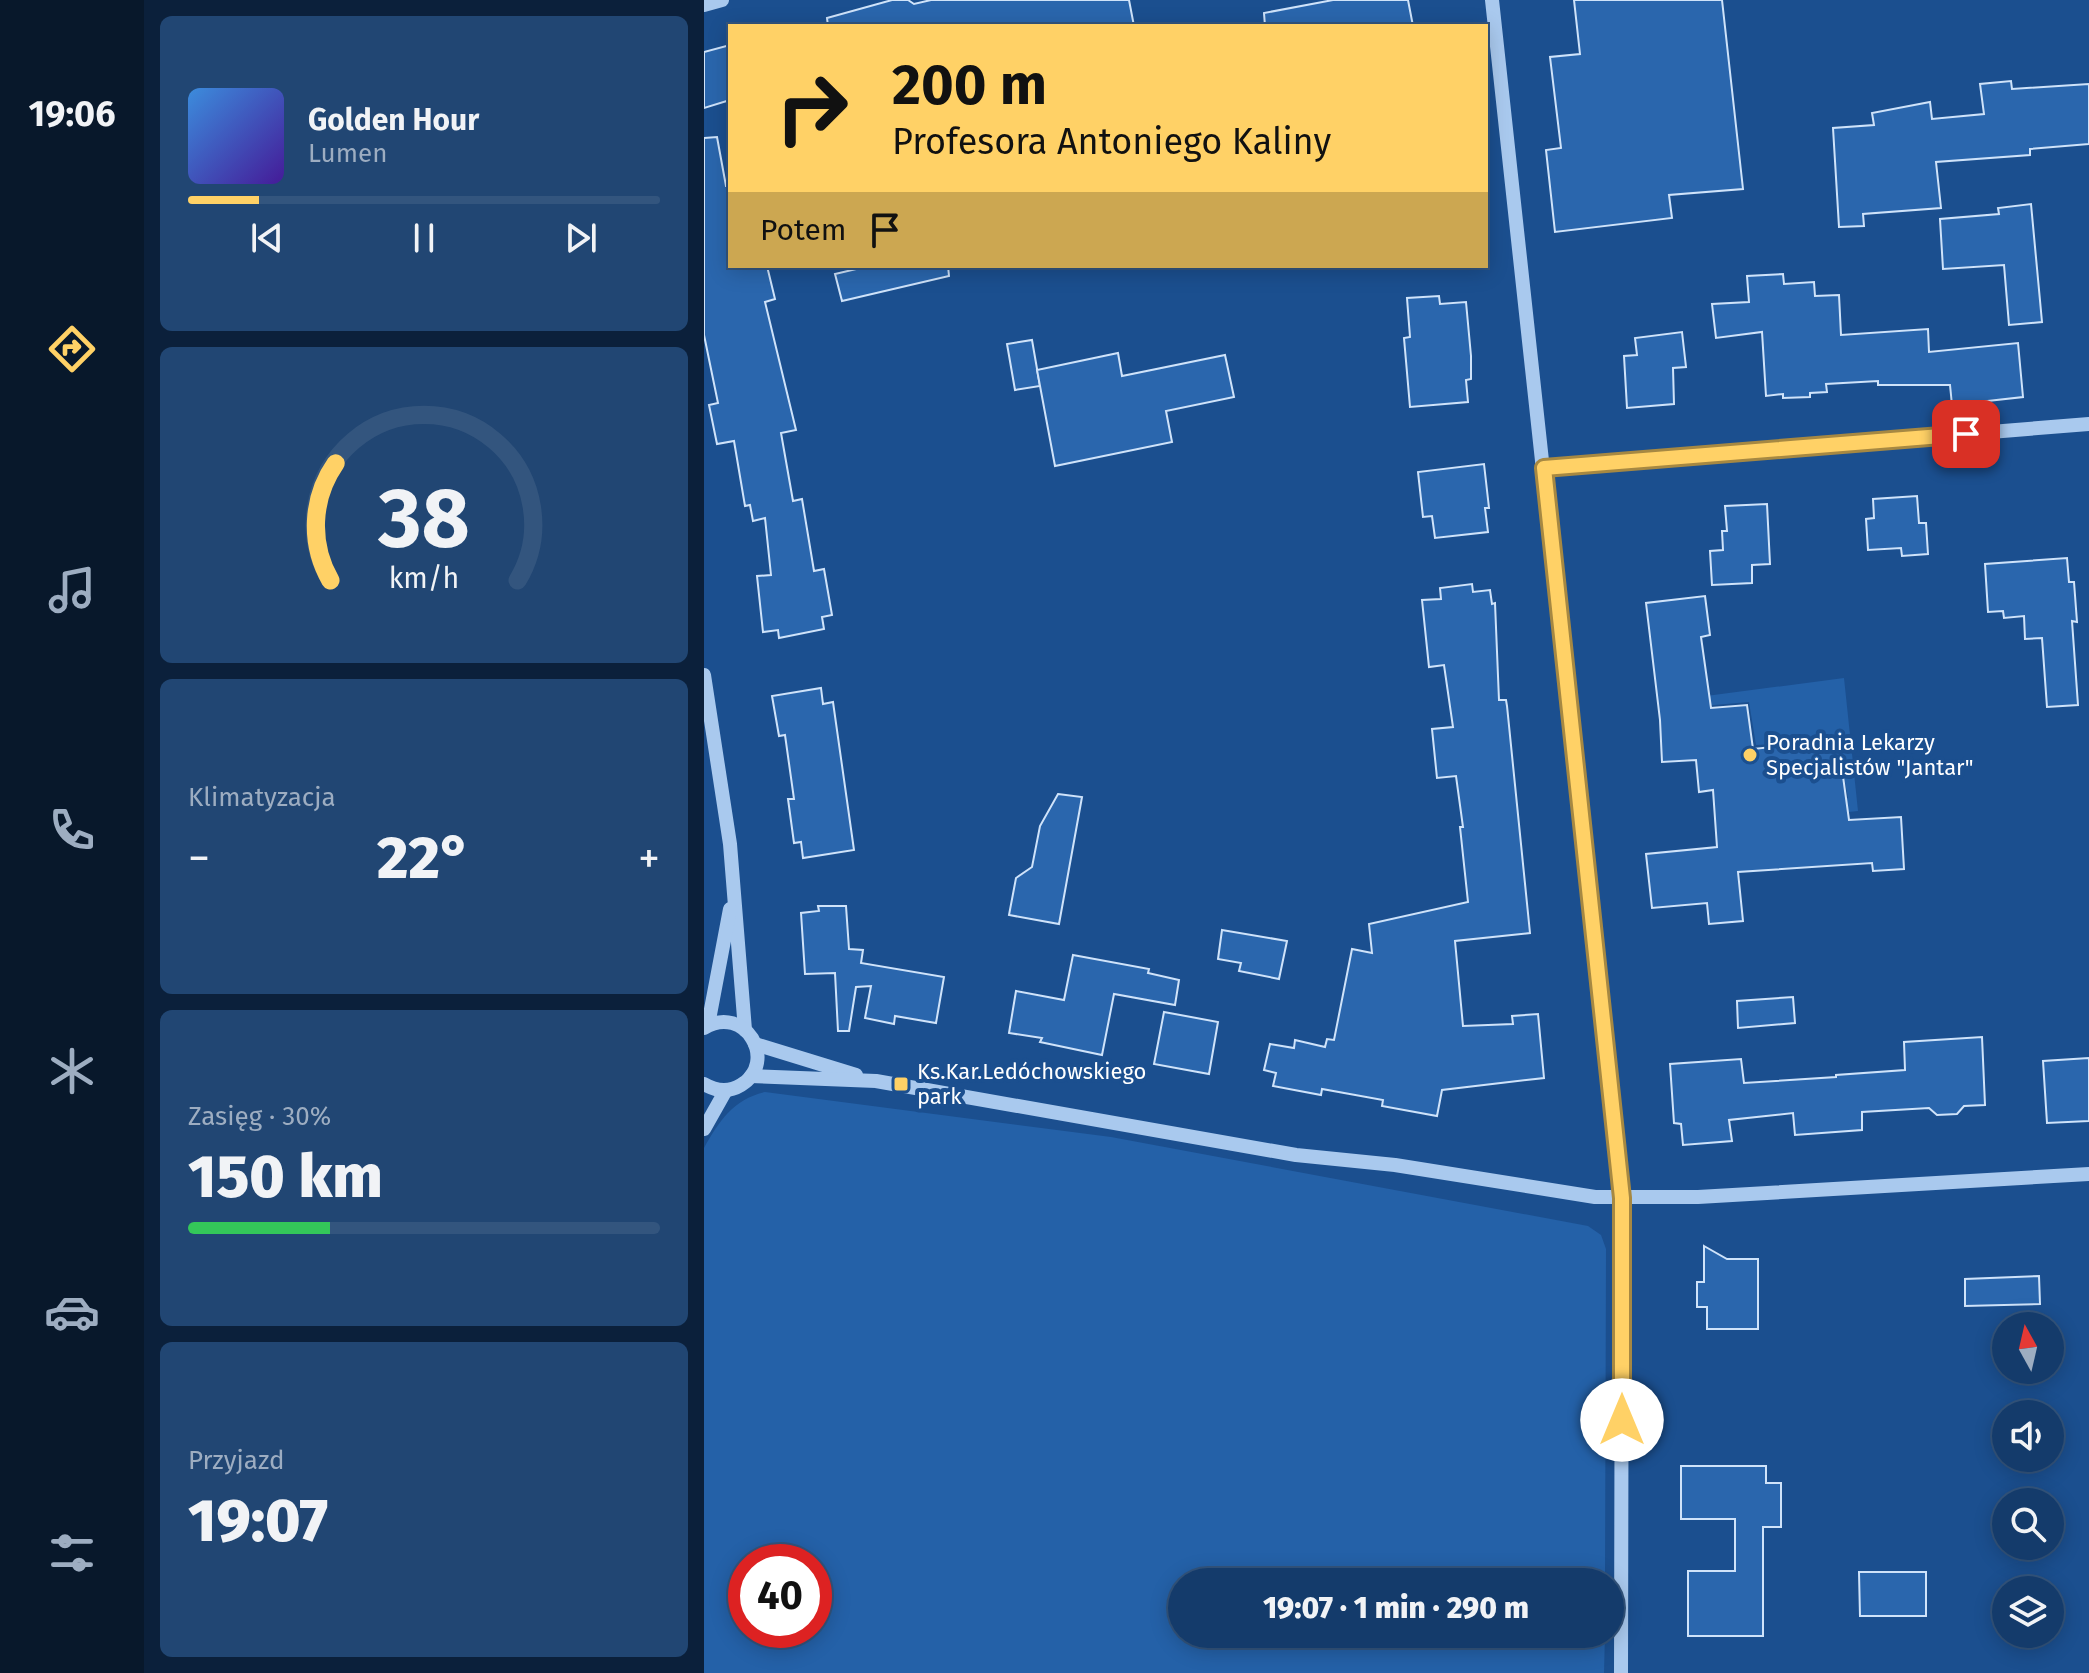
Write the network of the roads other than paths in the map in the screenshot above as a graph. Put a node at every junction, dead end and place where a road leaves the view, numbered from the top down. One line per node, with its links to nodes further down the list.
1 (722, 0): 3 (street)
2 (1492, 0): 5 (street)
3 (704, 5)
4 (2089, 424): 5 (street)
5 (1544, 468): 17 (street)
6 (704, 675): 7 (street)
7 (734, 889): 8 (street); 9 (street)
8 (706, 1026): 9 (street)
9 (745, 1030): 10 (street)
10 (755, 1044): 11 (street); 12 (street)
11 (751, 1076): 12 (street); 14 (street)
12 (876, 1081): 17 (street)
13 (704, 1084): 14 (street)
14 (726, 1090): 15 (street)
15 (704, 1129)
16 (2089, 1174): 17 (street)
17 (1622, 1198): 18 (street)
18 (1621, 1673)

